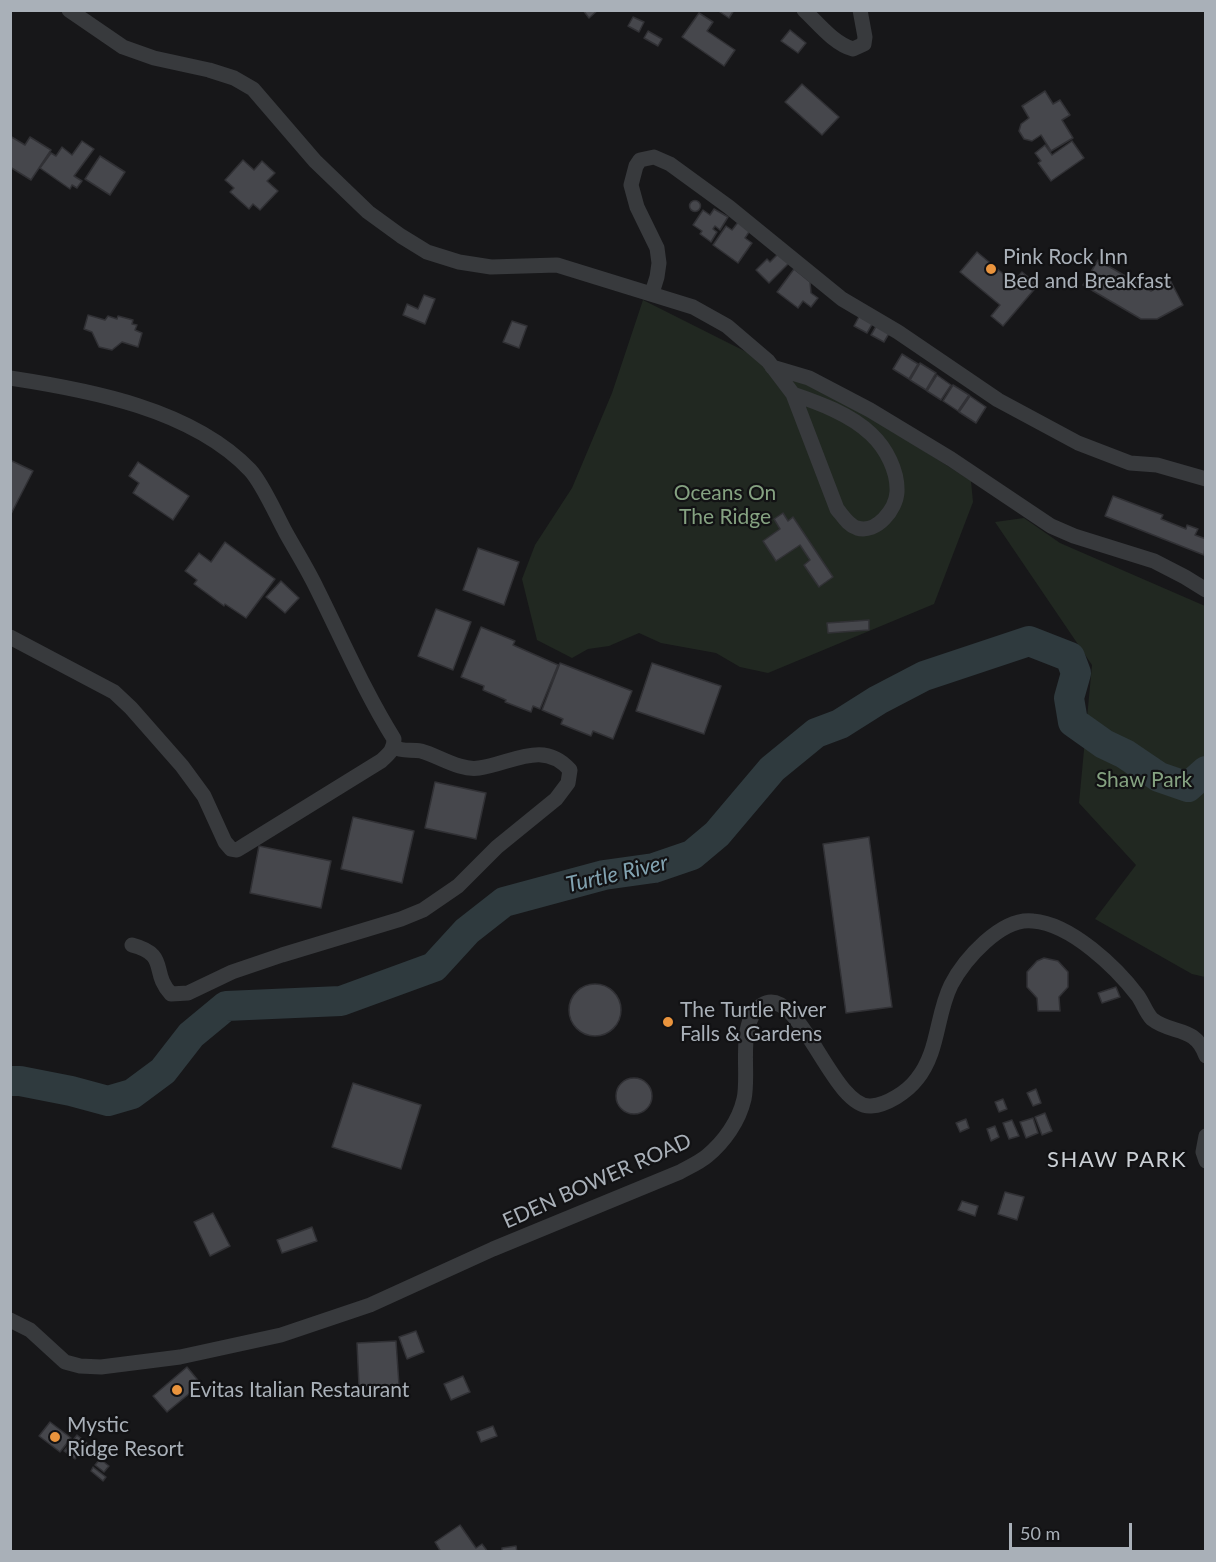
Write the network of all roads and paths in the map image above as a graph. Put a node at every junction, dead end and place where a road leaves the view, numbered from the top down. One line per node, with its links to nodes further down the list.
1 (69, 10): 4 (street)
2 (804, 10): 3 (street)
3 (860, 10)
4 (652, 293): 5 (street); 8 (street)
5 (772, 367): 7 (street); 9 (street)
6 (10, 378): 11 (street)
7 (793, 394): 7 (street)
8 (1206, 479)
9 (1206, 590)
10 (10, 637): 11 (street)
11 (394, 747): 12 (street)
12 (132, 945)
13 (1206, 1056): 16 (street, EDEN BOWER ROAD)
14 (1206, 1136): 15 (street)
15 (1206, 1161)
16 (10, 1320)

